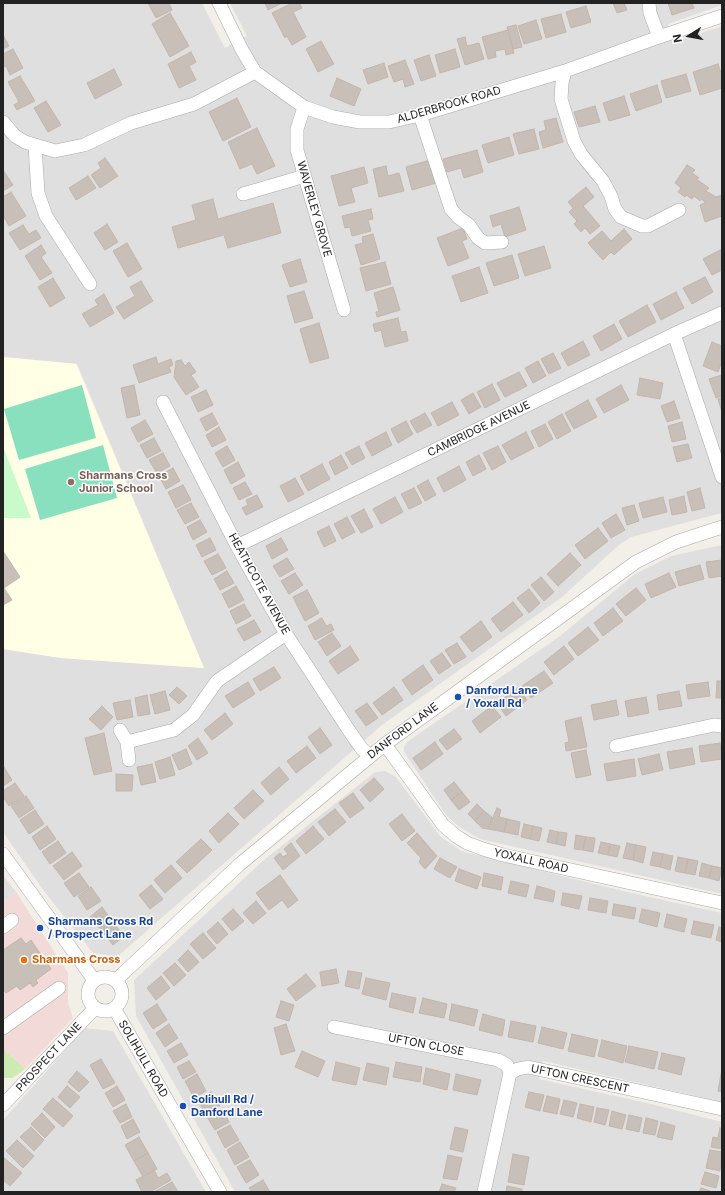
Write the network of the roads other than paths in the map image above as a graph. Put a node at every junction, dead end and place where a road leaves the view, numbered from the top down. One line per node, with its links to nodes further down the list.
1 (219, 3): 6 (street, ALDERBROOK ROAD)
2 (649, 3): 4 (street)
3 (722, 16): 4 (street, ALDERBROOK ROAD)
4 (659, 37): 5 (street, ALDERBROOK ROAD)
5 (565, 71): 8 (street, ALDERBROOK ROAD); 13 (street)
6 (255, 72): 7 (street, ALDERBROOK ROAD); 10 (street)
7 (304, 106): 8 (street, ALDERBROOK ROAD); 11 (street, WAVERLEY GROVE)
8 (420, 115): 14 (street)
9 (3, 122): 10 (street)
10 (35, 146): 15 (street)
11 (305, 176): 12 (street); 16 (street, WAVERLEY GROVE)
12 (243, 194)
13 (679, 210)
14 (502, 242)
15 (90, 284)
16 (344, 310)
17 (722, 313): 18 (street, CAMBRIDGE AVENUE)
18 (674, 334): 20 (street); 22 (street, CAMBRIDGE AVENUE)
19 (163, 402): 22 (street, HEATHCOTE AVENUE)
20 (722, 477)
21 (722, 527): 27 (street, DANFORD LANE)
22 (237, 546): 23 (street, HEATHCOTE AVENUE)
23 (286, 634): 26 (street); 29 (street, HEATHCOTE AVENUE)
24 (722, 726): 28 (street)
25 (120, 730): 26 (street)
26 (127, 742): 30 (street)
27 (384, 745): 29 (street, DANFORD LANE); 32 (street, YOXALL ROAD)
28 (616, 746)
29 (370, 756): 34 (street, DANFORD LANE)
30 (129, 760)
31 (3, 854): 33 (street)
32 (722, 903)
33 (94, 980): 34 (street); 36 (street)
34 (116, 980): 37 (street)
35 (59, 988): 39 (street)
36 (95, 1008): 37 (street); 41 (street, PROSPECT LANE)
37 (114, 1008): 43 (street, SOLIHULL ROAD)
38 (334, 1027): 40 (street, UFTON CLOSE)
39 (3, 1028)
40 (510, 1073): 42 (street, UFTON CRESCENT); 44 (street)
41 (6, 1097)
42 (722, 1109)
43 (220, 1192)
44 (484, 1192)

